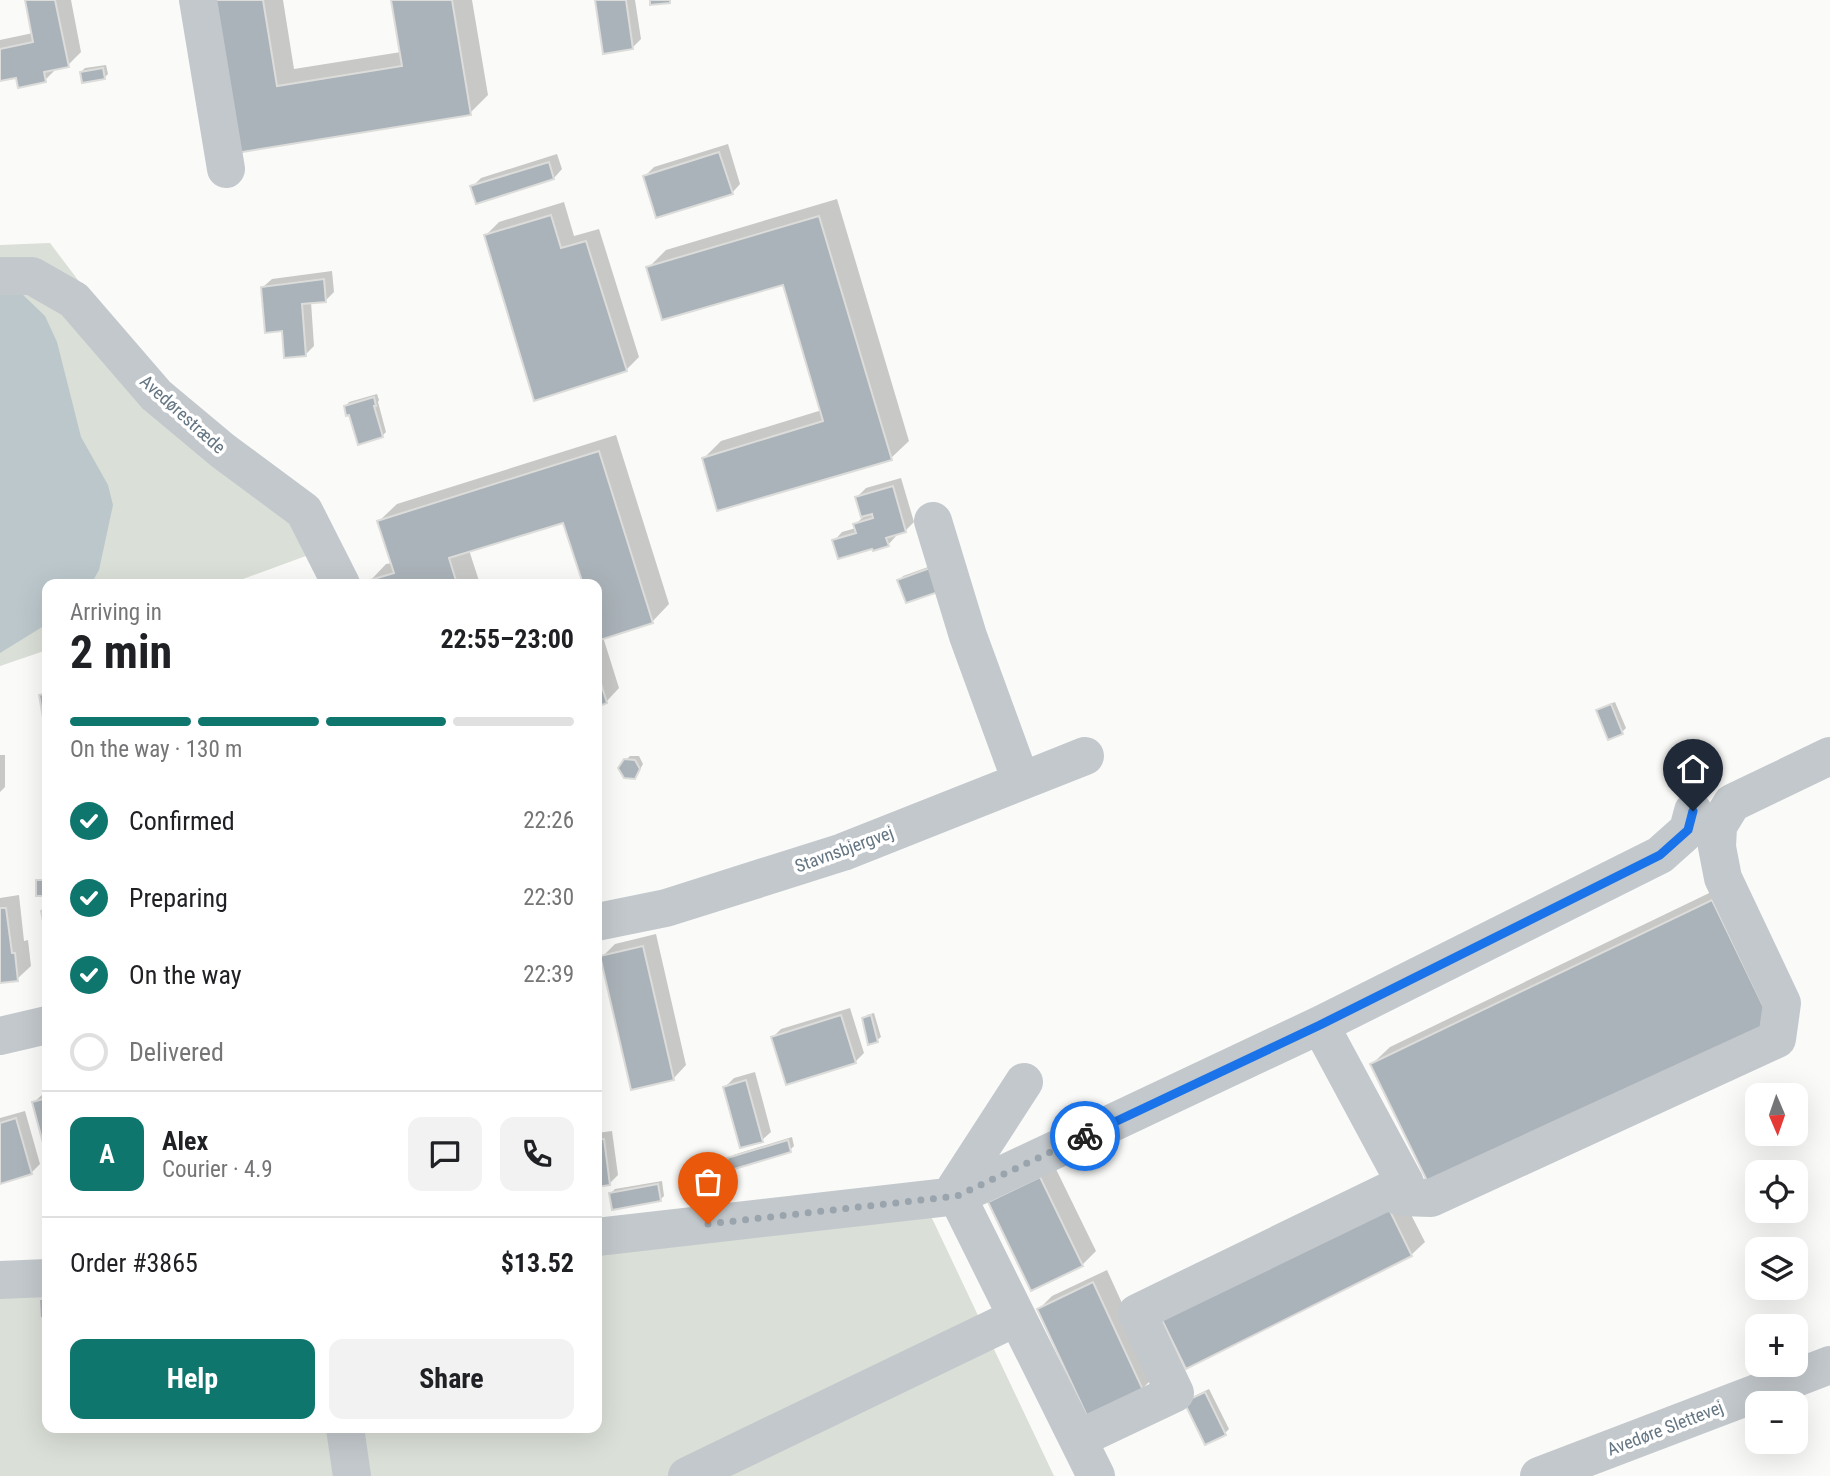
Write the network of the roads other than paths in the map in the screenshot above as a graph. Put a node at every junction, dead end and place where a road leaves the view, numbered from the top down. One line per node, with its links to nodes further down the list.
1 (198, 0): 2 (street)
2 (226, 169)
3 (0, 276): 5 (street, Avedørestræde)
4 (933, 521): 8 (street)
5 (338, 579)
6 (1085, 756): 8 (street, Stavnsbjergvej)
7 (1830, 756): 15 (street)
8 (1021, 781): 10 (street, Stavnsbjergvej)
9 (1693, 811): 11 (street)
10 (602, 921)
11 (1320, 1025): 15 (street); 16 (street)
12 (42, 1026): 13 (street)
13 (0, 1036)
14 (1024, 1082): 16 (street)
15 (1388, 1192): 23 (street)
16 (957, 1196): 17 (street); 20 (street)
17 (602, 1236)
18 (42, 1278): 19 (street)
19 (0, 1280)
20 (1017, 1317): 23 (street); 25 (street)
21 (1830, 1365): 27 (street, Avedøre Slettevej)
22 (346, 1433): 24 (street)
23 (1078, 1439): 26 (street)
24 (352, 1476)
25 (687, 1476)
26 (1096, 1476)
27 (1539, 1476)

